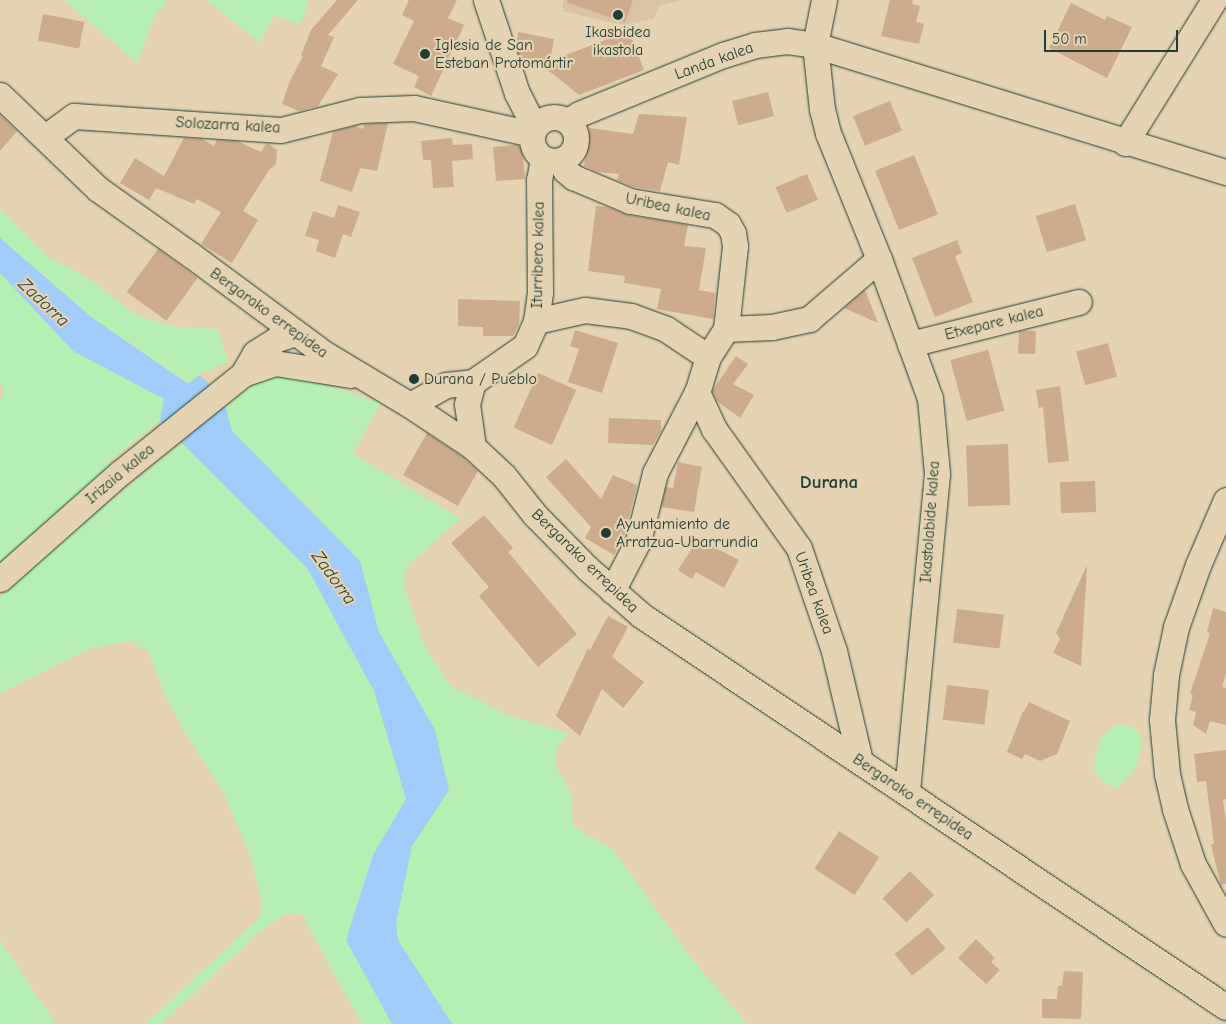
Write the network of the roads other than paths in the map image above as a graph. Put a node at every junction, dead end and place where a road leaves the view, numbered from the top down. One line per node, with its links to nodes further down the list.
1 (486, 0): 7 (street)
2 (824, 0): 4 (street, Ikastolabide kalea)
3 (1214, 0): 9 (street)
4 (815, 45): 6 (street, Landa kalea); 9 (street, Landa kalea); 12 (street, Ikastolabide kalea)
5 (0, 95): 8 (street, Bergarako errepidea)
6 (568, 122): 7 (street); 10 (street)
7 (533, 131): 8 (street, Solozarra kalea); 10 (street)
8 (45, 137): 13 (street, Bergarako errepidea)
9 (1125, 143): 11 (street, Landa kalea)
10 (552, 160): 15 (street, Iturribero kalea); 16 (street, Uribea kalea)
11 (1226, 172)
12 (879, 259): 16 (street); 18 (street, Ikastolabide kalea)
13 (251, 301): 17 (street, Bergarako errepidea); 19 (street)
14 (1079, 302): 18 (street, Etxepare kalea)
15 (536, 321): 20 (street); 22 (street, Iturribero kalea)
16 (726, 328): 20 (street, Uribea kalea)
17 (295, 333): 19 (street, Irizaia kalea); 21 (street, Bergarako errepidea)
18 (910, 344): 30 (street, Ikastolabide kalea)
19 (269, 355): 21 (street); 27 (street, Irizaia kalea)
20 (708, 357): 23 (street, Uribea kalea)
21 (360, 377): 24 (street, Bergarako errepidea)
22 (473, 382): 24 (street, Iturribero kalea); 25 (street)
23 (697, 392): 28 (street, Uribea kalea); 29 (street, Uribea kalea)
24 (410, 405): 25 (street, Bergarako errepidea)
25 (473, 446): 28 (street, Bergarako errepidea)
26 (1226, 500): 31 (street)
27 (0, 579)
28 (612, 592): 29 (street, Bergarako errepidea)
29 (860, 761): 30 (street, Bergarako errepidea)
30 (907, 793): 32 (street, Bergarako errepidea)
31 (1226, 924)
32 (1226, 1007)

